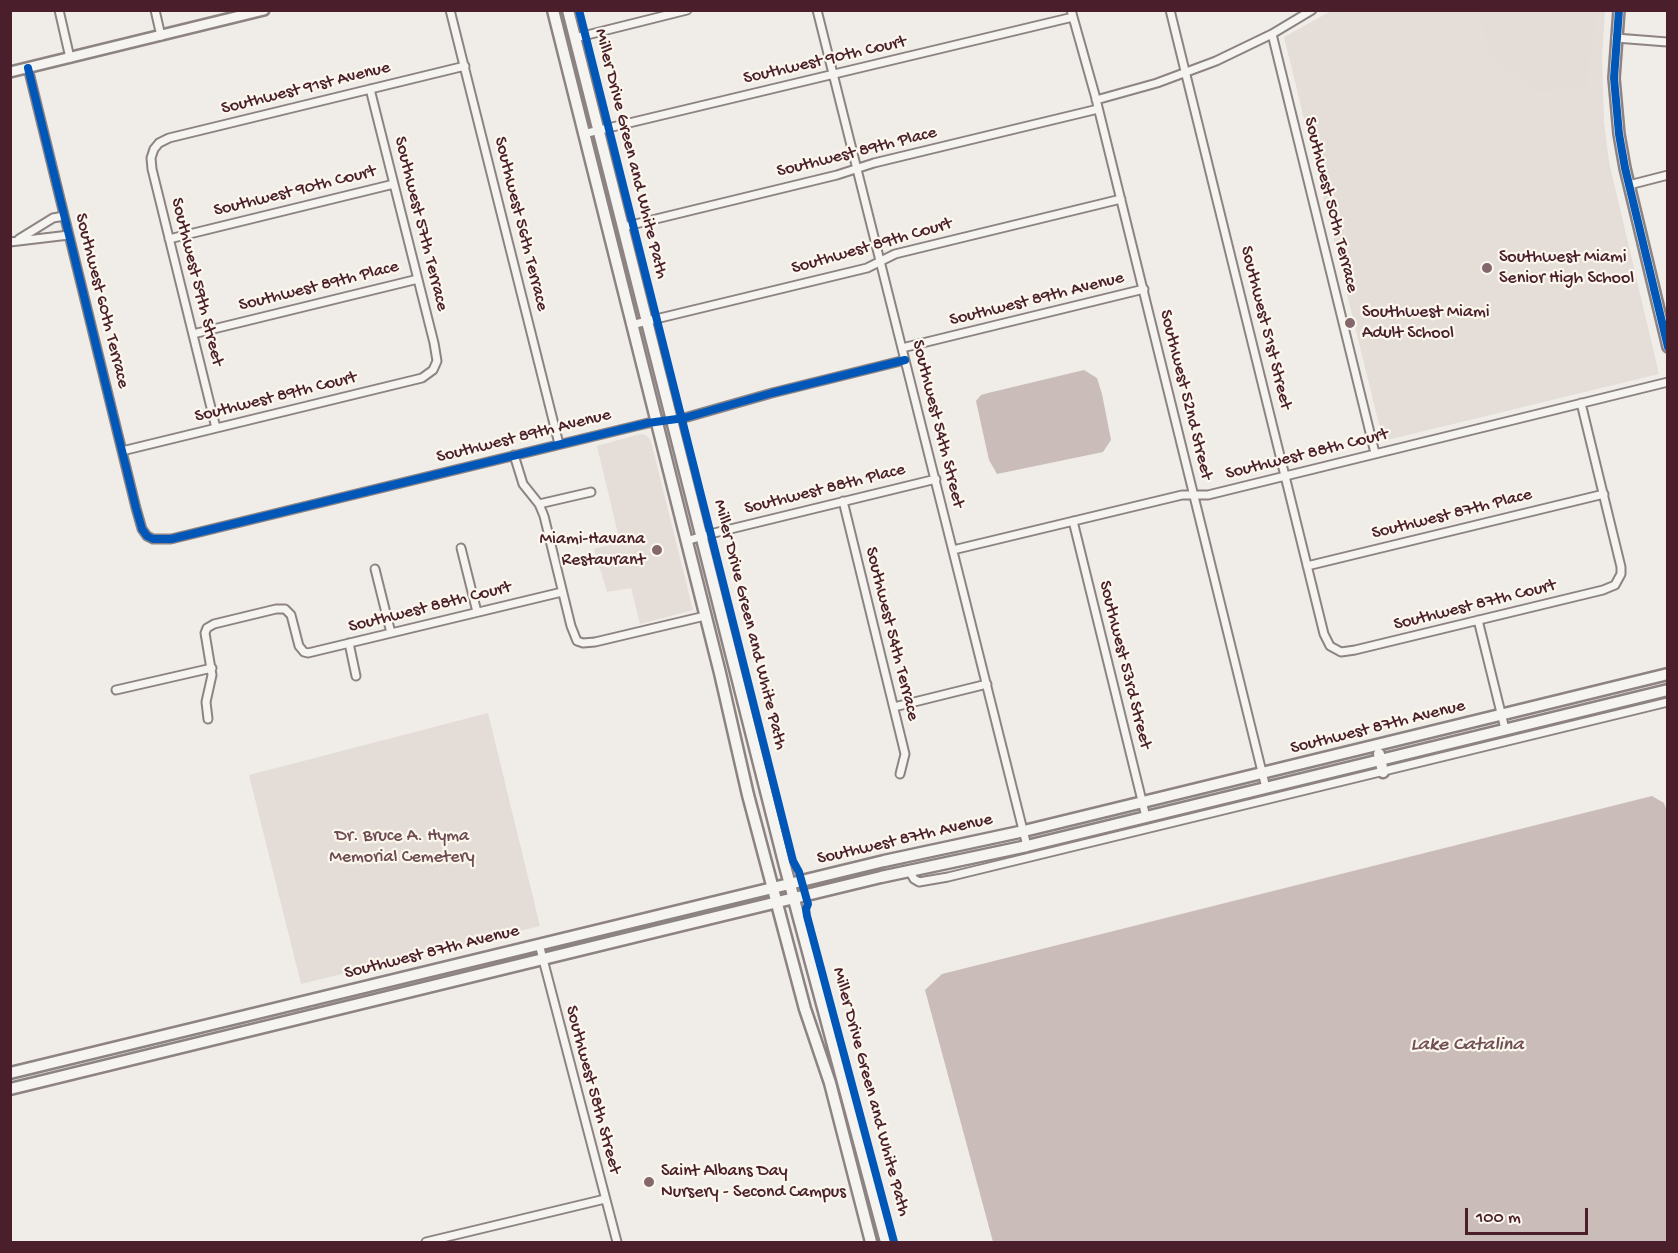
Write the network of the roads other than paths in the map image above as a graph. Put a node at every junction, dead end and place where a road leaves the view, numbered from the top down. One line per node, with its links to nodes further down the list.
1 (59, 10): 18 (street)
2 (155, 10): 14 (street)
3 (264, 10): 14 (street)
4 (450, 10): 19 (street, Southwest 56th Terrace)
5 (553, 10): 28 (main road)
6 (568, 10): 15 (main road)
7 (687, 10): 15 (street)
8 (817, 10): 23 (street, Southwest 54th Street)
9 (1170, 10): 22 (street, Southwest 51st Street)
10 (1312, 10): 13 (street)
11 (1619, 10): 16 (street)
12 (1072, 14): 23 (street, Southwest 90th Court); 25 (street, Southwest 52nd Street)
13 (1272, 34): 22 (street); 57 (street, Southwest 50th Terrace)
14 (161, 36): 18 (street)
15 (575, 38): 27 (main road)
16 (1616, 38): 17 (street); 33 (street)
17 (1667, 42)
18 (70, 58): 20 (street)
19 (465, 66): 24 (street, Southwest 91st Avenue); 55 (street, Southwest 56th Terrace)
20 (28, 68): 21 (street); 35 (street, Southwest 60th Terrace)
21 (10, 72)
22 (1186, 72): 25 (street); 59 (street, Southwest 51st Street)
23 (832, 74): 27 (street, Southwest 90th Court); 30 (street, Southwest 54th Street)
24 (370, 89): 29 (street, Southwest 91st Avenue); 32 (street, Southwest 57th Terrace)
25 (1096, 100): 26 (street, Southwest 52nd Street)
26 (1098, 109): 30 (street, Southwest 89th Place); 34 (street, Southwest 52nd Street)
27 (598, 131): 28 (street, Southwest 90th Court); 36 (main road)
28 (583, 134): 44 (main road)
29 (156, 145): 38 (street, Southwest 59th Street)
30 (856, 168): 36 (street, Southwest 89th Place); 40 (street, Southwest 54th Street)
31 (1668, 175): 33 (street)
32 (394, 184): 38 (street, Southwest 90th Court); 41 (street, Southwest 57th Terrace)
33 (1629, 184): 46 (street)
34 (1121, 199): 40 (street, Southwest 89th Court); 42 (street, Southwest 52nd Street)
35 (64, 216): 37 (street, Southwest 60th Terrace); 39 (street)
36 (622, 227): 43 (main road)
37 (69, 235): 39 (street); 56 (street, Southwest 60th Terrace)
38 (169, 239): 45 (street, Southwest 59th Street)
39 (14, 242)
40 (880, 261): 43 (street, Southwest 89th Court); 47 (street, Southwest 54th Street)
41 (418, 279): 45 (street, Southwest 89th Place); 49 (street, Southwest 57th Terrace)
42 (1144, 290): 47 (street, Southwest 89th Avenue); 63 (street, Southwest 52nd Street)
43 (646, 321): 44 (street, Southwest 89th Court); 52 (main road)
44 (631, 325): 53 (main road)
45 (193, 334): 54 (street, Southwest 59th Street)
46 (1668, 347)
47 (902, 348): 48 (street, Southwest 54th Street)
48 (906, 360): 52 (street, Southwest 89th Avenue); 60 (street, Southwest 54th Street)
49 (434, 367): 54 (street, Southwest 89th Court)
50 (1668, 382): 51 (street, Southwest 88th Court)
51 (1581, 403): 57 (street, Southwest 88th Court); 62 (street)
52 (671, 420): 53 (street, Southwest 89th Avenue); 67 (main road)
53 (656, 421): 55 (street, Southwest 89th Avenue); 69 (main road)
54 (216, 428): 56 (street, Southwest 89th Court)
55 (559, 444): 58 (street, Southwest 89th Avenue)
56 (122, 451): 68 (street, Southwest 60th Terrace)
57 (1376, 453): 59 (street, Southwest 88th Court)
58 (514, 454): 65 (street); 68 (street, Southwest 89th Avenue)
59 (1286, 475): 63 (street, Southwest 88th Court); 72 (street, Southwest 51st Street)
60 (936, 478): 64 (street, Southwest 88th Place); 71 (street, Southwest 54th Street)
61 (591, 492): 65 (street)
62 (1604, 494): 72 (street, Southwest 87th Place); 77 (street, Southwest 87th Court)
63 (1194, 495): 66 (street, Southwest 88th Court); 95 (street, Southwest 52nd Street)
64 (843, 501): 67 (street, Southwest 88th Place); 88 (street, Southwest 54th Terrace)
65 (539, 504): 74 (street)
66 (1073, 521): 71 (street, Southwest 88th Court); 98 (street, Southwest 53rd Street)
67 (700, 537): 69 (street, Southwest 88th Place); 104 (main road)
68 (149, 538)
69 (686, 541): 76 (main road)
70 (461, 548): 75 (street)
71 (953, 550): 84 (street, Southwest 54th Street)
72 (1307, 566): 80 (street, Southwest 51st Street)
73 (375, 569): 78 (street)
74 (562, 592): 75 (street, Southwest 88th Court); 76 (street)
75 (477, 612): 78 (street, Southwest 88th Court)
76 (705, 616): 105 (main road)
77 (1478, 620): 80 (street, Southwest 87th Court); 89 (street)
78 (391, 633): 79 (street, Southwest 88th Court)
79 (349, 643): 81 (street, Southwest 88th Court); 83 (street)
80 (1335, 650)
81 (212, 668): 85 (street); 90 (street)
82 (1668, 674): 89 (main road, Southwest 87th Avenue)
83 (356, 676)
84 (987, 684): 88 (street); 100 (street, Southwest 54th Street)
85 (116, 690)
86 (1668, 690): 91 (main road, Southwest 87th Avenue)
87 (1668, 702): 94 (street, Southwest 87th Avenue)
88 (894, 707): 96 (street, Southwest 54th Terrace)
89 (1501, 714): 91 (street); 92 (main road, Southwest 87th Avenue)
90 (208, 719)
91 (1505, 729): 93 (main road, Southwest 87th Avenue)
92 (1377, 745): 93 (main road); 95 (main road, Southwest 87th Avenue)
93 (1381, 760): 94 (main road); 97 (main road, Southwest 87th Avenue)
94 (1383, 772): 103 (street, Southwest 87th Avenue)
95 (1263, 773): 97 (street, Southwest 52nd Street); 98 (main road, Southwest 87th Avenue)
96 (900, 774)
97 (1266, 788): 99 (main road, Southwest 87th Avenue)
98 (1143, 802): 99 (street, Southwest 53rd Street); 100 (main road, Southwest 87th Avenue)
99 (1146, 817): 101 (main road, Southwest 87th Avenue)
100 (1024, 831): 101 (street, Southwest 54th Street); 102 (main road, Southwest 87th Avenue)
101 (1027, 846): 103 (main road, Southwest 87th Avenue)
102 (923, 852): 103 (main road); 104 (main road, Southwest 87th Avenue)
103 (909, 871): 106 (main road, Southwest 87th Avenue)
104 (790, 884): 105 (main road, Southwest 87th Avenue); 106 (main road)
105 (772, 888): 107 (main road); 108 (main road, Southwest 87th Avenue)
106 (794, 898): 107 (main road, Southwest 87th Avenue); 122 (main road)
107 (776, 902): 109 (main road, Southwest 87th Avenue); 123 (main road)
108 (539, 944): 109 (street, Southwest 58th Street); 110 (main road, Southwest 87th Avenue)
109 (542, 959): 111 (main road, Southwest 87th Avenue); 124 (street, Southwest 58th Street)
110 (416, 974): 111 (main road); 112 (main road, Southwest 87th Avenue)
111 (420, 989): 114 (main road, Southwest 87th Avenue)
112 (335, 994): 113 (main road, Southwest 87th Avenue); 114 (main road)
113 (297, 1003): 115 (main road); 116 (main road, Southwest 87th Avenue)
114 (338, 1009): 115 (main road, Southwest 87th Avenue)
115 (301, 1018): 117 (main road, Southwest 87th Avenue)
116 (223, 1021): 117 (main road); 118 (main road, Southwest 87th Avenue)
117 (226, 1036): 119 (main road, Southwest 87th Avenue)
118 (90, 1053): 119 (main road); 120 (main road, Southwest 87th Avenue)
119 (94, 1069): 121 (main road, Southwest 87th Avenue)
120 (10, 1073)
121 (10, 1089)
122 (870, 1179): 123 (main road); 128 (main road)
123 (856, 1183): 127 (main road)
124 (605, 1198): 125 (street); 126 (street, Southwest 58th Street)
125 (426, 1242)
126 (617, 1242)
127 (871, 1242)
128 (886, 1242)

